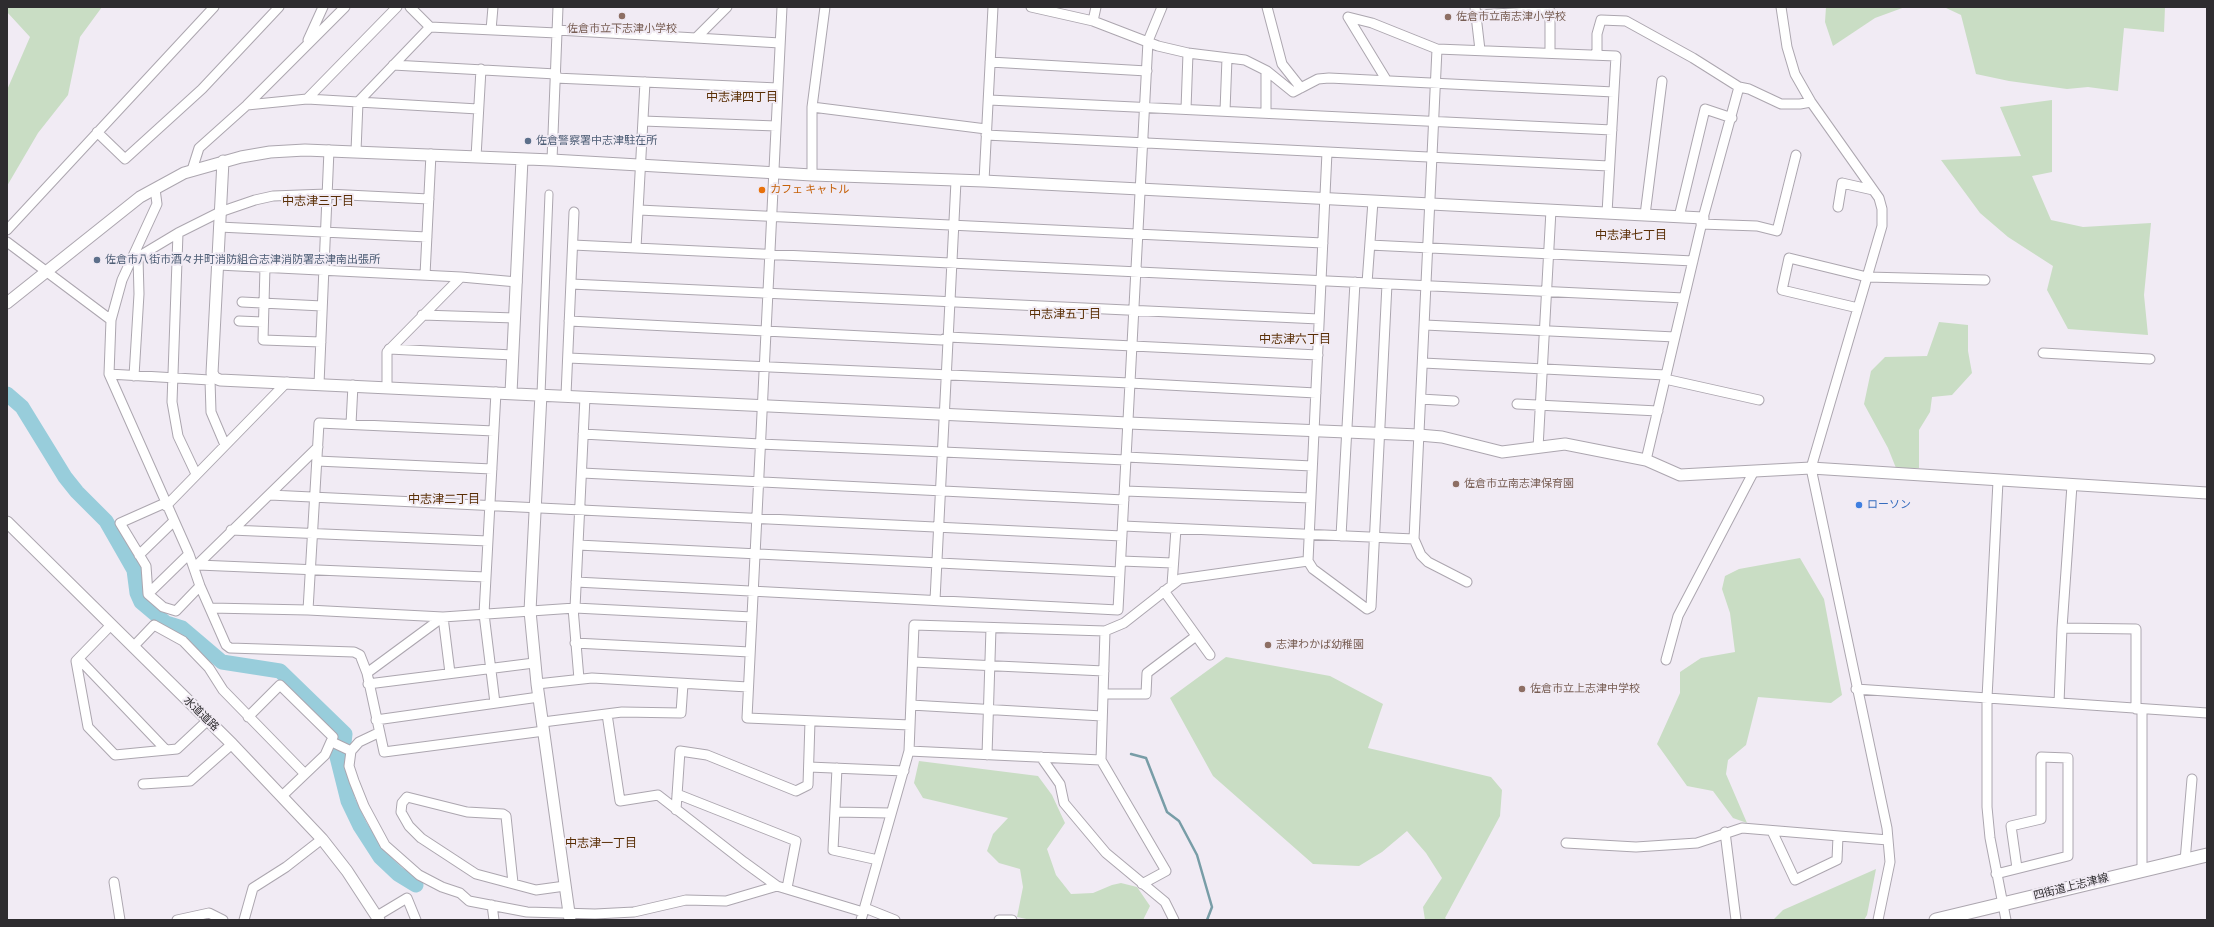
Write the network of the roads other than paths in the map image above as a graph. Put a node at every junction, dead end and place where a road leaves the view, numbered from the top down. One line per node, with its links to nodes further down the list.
1 (214, 7): 64 (street)
2 (279, 7): 64 (street)
3 (323, 7): 27 (street)
4 (345, 7): 27 (street)
5 (397, 7): 48 (street)
6 (410, 7): 21 (street)
7 (492, 7): 22 (street)
8 (558, 7): 23 (street)
9 (727, 7): 24 (street)
10 (782, 7): 26 (street)
11 (825, 7): 53 (street)
12 (993, 7): 34 (street)
13 (1031, 7): 18 (street)
14 (1096, 7): 20 (street)
15 (1162, 7): 25 (street)
16 (1267, 7): 46 (street)
17 (1781, 7): 51 (street)
18 (1058, 10): 20 (street)
19 (1475, 11): 29 (street); 31 (street)
20 (1093, 22): 25 (street)
21 (430, 27): 22 (street); 35 (street)
22 (492, 30): 23 (street)
23 (557, 32): 24 (street); 39 (street)
24 (696, 38): 26 (street)
25 (1148, 41): 30 (street); 37 (street)
26 (780, 42): 45 (street)
27 (306, 46): 52 (street)
28 (1437, 49): 29 (street); 42 (street); 43 (street)
29 (1480, 50): 31 (street)
30 (1188, 53): 33 (street); 56 (street)
31 (1550, 53): 32 (street)
32 (1597, 55): 44 (street); 47 (street)
33 (1227, 58): 38 (street); 57 (street)
34 (990, 62): 37 (street); 49 (street)
35 (393, 65): 36 (street); 50 (street)
36 (480, 69): 39 (street); 55 (street)
37 (1147, 71): 54 (street)
38 (1266, 72): 46 (street); 58 (street)
39 (556, 76): 41 (street); 75 (street)
40 (1662, 81): 99 (street)
41 (645, 82): 45 (street); 60 (street)
42 (1387, 82): 43 (street); 46 (street)
43 (1436, 83): 47 (street); 61 (street)
44 (1739, 87): 51 (street); 59 (street)
45 (778, 88): 62 (street)
46 (1301, 88)
47 (1614, 92): 63 (street)
48 (307, 99): 50 (street); 52 (street)
49 (989, 100): 54 (street); 65 (street)
50 (358, 102): 55 (street); 68 (street)
51 (1811, 102): 86 (street)
52 (247, 105): 79 (street)
53 (812, 107): 65 (street); 81 (street)
54 (1145, 107): 56 (street); 66 (street)
55 (478, 108): 72 (street)
56 (1186, 109): 57 (street)
57 (1225, 111): 58 (street)
58 (1266, 112): 61 (street)
59 (1732, 118): 101 (street); 102 (street)
60 (643, 121): 62 (street); 77 (street)
61 (1434, 121): 63 (street); 73 (street)
62 (776, 126): 80 (street)
63 (1612, 130): 78 (street)
64 (97, 132): 105 (street)
65 (986, 132): 66 (street); 83 (street)
66 (1143, 143): 69 (street); 85 (street)
67 (330, 150): 68 (street); 76 (street); 87 (street)
68 (356, 151): 70 (street)
69 (1327, 152): 73 (street); 89 (street)
70 (431, 154): 72 (street); 90 (street)
71 (1796, 155): 102 (street)
72 (476, 157): 74 (street)
73 (1432, 157): 78 (street); 92 (street)
74 (522, 158): 75 (street); 131 (street)
75 (552, 160): 77 (street)
76 (223, 161): 79 (street); 96 (street)
77 (641, 166): 80 (street); 94 (street)
78 (1609, 166): 98 (street)
79 (192, 170): 84 (street)
80 (774, 172): 81 (street); 100 (street)
81 (812, 175): 82 (street)
82 (956, 181): 83 (street); 103 (street)
83 (984, 181): 85 (street)
84 (155, 189): 118 (street); 124 (street)
85 (1140, 189): 89 (street); 108 (street)
86 (1873, 190): 93 (street); 128 (street)
87 (327, 194): 90 (street); 96 (street); 106 (street)
88 (549, 194): 184 (street)
89 (1325, 199): 91 (street); 111 (street)
90 (429, 200): 109 (street)
91 (1373, 201): 92 (street); 113 (street)
92 (1430, 203): 95 (street); 115 (street)
93 (1838, 207)
94 (639, 210): 100 (street); 114 (street)
95 (1551, 210): 98 (street); 117 (street)
96 (220, 212): 104 (street); 107 (street)
97 (574, 212): 112 (street)
98 (1607, 214): 99 (street)
99 (1645, 215): 101 (street)
100 (772, 217): 103 (street); 116 (street)
101 (1679, 217): 102 (street)
102 (1702, 221): 119 (street)
103 (954, 225): 108 (street); 120 (street)
104 (219, 227): 106 (street); 121 (street)
105 (7, 230)
106 (325, 232): 109 (street); 123 (street)
107 (178, 233): 118 (street); 174 (street)
108 (1138, 234): 111 (street); 125 (street)
109 (427, 237): 126 (street)
110 (7, 242): 124 (street)
111 (1323, 243): 129 (street)
112 (573, 245): 114 (street); 134 (street)
113 (1370, 245): 115 (street); 133 (street)
114 (636, 248): 116 (street)
115 (1428, 248): 117 (street); 136 (street)
116 (770, 254): 120 (street); 138 (street)
117 (1548, 254): 119 (street); 137 (street)
118 (134, 258): 150 (street); 172 (street)
119 (1693, 261): 139 (street)
120 (952, 263): 125 (street); 140 (street)
121 (218, 265): 122 (street); 175 (street)
122 (265, 267): 123 (street); 143 (street)
123 (323, 270): 126 (street); 144 (street)
124 (47, 271): 142 (street); 150 (street)
125 (1136, 272): 129 (street); 146 (street)
126 (425, 275): 127 (street)
127 (461, 277): 131 (street); 147 (street)
128 (1867, 277): 130 (street); 145 (street); 145 (street)
129 (1321, 280): 132 (street); 149 (street)
130 (1984, 280)
131 (517, 282): 148 (street)
132 (1355, 282): 133 (street); 199 (street)
133 (1367, 283): 135 (street)
134 (571, 284): 138 (street); 152 (street)
135 (1387, 284): 136 (street); 201 (street)
136 (1426, 286): 137 (street); 154 (street)
137 (1546, 291): 139 (street); 155 (street)
138 (768, 293): 140 (street); 156 (street)
139 (1684, 298): 158 (street)
140 (950, 301): 146 (street); 157 (street)
141 (242, 302): 143 (street)
142 (7, 303)
143 (264, 303): 144 (street); 153 (street)
144 (322, 306): 159 (street)
145 (1858, 308): 212 (street)
146 (1134, 309): 149 (street); 160 (street)
147 (422, 315): 148 (street); 161 (street)
148 (515, 318): 163 (street)
149 (1319, 319): 164 (street)
150 (110, 320): 170 (street)
151 (239, 321): 153 (street)
152 (569, 321): 156 (street); 165 (street)
153 (263, 322): 159 (street)
154 (1425, 325): 155 (street); 167 (street)
155 (1544, 331): 158 (street); 169 (street)
156 (766, 332): 157 (street); 168 (street)
157 (948, 337): 160 (street); 171 (street)
158 (1675, 337): 173 (street)
159 (321, 342): 178 (street)
160 (1132, 345): 164 (street); 177 (street)
161 (390, 349): 163 (street); 180 (street)
162 (2043, 353): 166 (street)
163 (513, 355): 182 (street)
164 (1318, 355): 183 (street)
165 (568, 358): 168 (street); 185 (street)
166 (2150, 359)
167 (1423, 363): 169 (street); 187 (street)
168 (764, 368): 171 (street); 191 (street)
169 (1542, 369): 173 (street); 192 (street)
170 (109, 374): 172 (street); 226 (street)
171 (946, 374): 177 (street); 194 (street)
172 (134, 376): 174 (street)
173 (1666, 377): 188 (street); 193 (street)
174 (172, 378): 175 (street); 216 (street)
175 (213, 379): 176 (street); 204 (street)
176 (287, 382): 178 (street); 204 (street)
177 (1130, 383): 183 (street); 195 (street)
178 (319, 384): 179 (street)
179 (353, 385): 180 (street); 196 (street)
180 (387, 387): 181 (street)
181 (496, 392): 182 (street); 197 (street)
182 (511, 393): 184 (street)
183 (1316, 393): 198 (street)
184 (540, 394): 185 (street); 228 (street)
185 (566, 395): 186 (street)
186 (585, 397): 191 (street); 200 (street)
187 (1421, 399): 189 (street); 202 (street)
188 (1759, 400)
189 (1454, 401)
190 (1517, 404): 192 (street)
191 (762, 405): 194 (street); 203 (street)
192 (1541, 405): 193 (street); 206 (street)
193 (1658, 411): 209 (street)
194 (944, 414): 195 (street); 207 (street)
195 (1128, 423): 198 (street); 208 (street)
196 (351, 424): 197 (street); 205 (street)
197 (494, 431): 213 (street)
198 (1314, 431): 199 (street); 211 (street)
199 (1346, 432): 201 (street); 240 (street)
200 (583, 434): 203 (street); 215 (street)
201 (1380, 434): 202 (street); 241 (street)
202 (1419, 435): 206 (street); 242 (street)
203 (760, 444): 207 (street); 218 (street)
204 (225, 445): 216 (street)
205 (318, 447): 210 (street); 222 (street)
206 (1538, 448): 209 (street)
207 (942, 452): 208 (street); 220 (street)
208 (1126, 459): 211 (street); 223 (street)
209 (1646, 460): 214 (street)
210 (317, 461): 213 (street); 224 (street)
211 (1312, 466): 225 (street)
212 (1811, 468): 214 (street); 217 (street); 294 (street)
213 (492, 469): 227 (street)
214 (1754, 471): 281 (street)
215 (582, 473): 218 (street); 229 (street)
216 (196, 474): 226 (street)
217 (1998, 481): 219 (street); 297 (street)
218 (759, 482): 220 (street); 230 (street)
219 (2072, 485): 221 (street); 273 (street)
220 (940, 491): 223 (street); 234 (street)
221 (2207, 493)
222 (270, 495): 224 (street); 236 (street)
223 (1124, 496): 225 (street); 233 (street)
224 (315, 497): 227 (street); 237 (street)
225 (1311, 498): 238 (street)
226 (166, 505): 231 (street); 246 (street)
227 (490, 505): 228 (street); 243 (street)
228 (534, 507): 229 (street); 267 (street)
229 (580, 509): 230 (street); 244 (street)
230 (757, 518): 234 (street); 247 (street)
231 (174, 521): 245 (street); 246 (street)
232 (7, 522): 271 (street, 水道道路)
233 (1123, 526): 235 (street); 239 (street)
234 (938, 527): 239 (street); 250 (street)
235 (1176, 529): 238 (street); 251 (street)
236 (231, 530): 237 (street); 252 (street)
237 (313, 533): 243 (street); 253 (street)
238 (1309, 534): 240 (street); 248 (street)
239 (1122, 536): 249 (street)
240 (1341, 536): 241 (street)
241 (1375, 537): 242 (street); 248 (street)
242 (1414, 539): 257 (street)
243 (488, 541): 255 (street)
244 (578, 545): 247 (street); 256 (street)
245 (188, 554): 252 (street); 262 (street)
246 (139, 555): 262 (street)
247 (755, 555): 250 (street); 260 (street)
248 (1308, 560): 258 (street)
249 (1121, 561): 251 (street); 254 (street)
250 (936, 563): 254 (street); 263 (street)
251 (1173, 563): 258 (street)
252 (195, 566): 253 (street); 259 (street)
253 (310, 570): 255 (street); 266 (street)
254 (1120, 572): 263 (street)
255 (486, 577): 268 (street)
256 (576, 582): 260 (street); 265 (street)
257 (1467, 582)
258 (1172, 585): 261 (street)
259 (200, 586): 262 (street); 264 (street)
260 (753, 591): 263 (street); 270 (street)
261 (1164, 592): 274 (street); 275 (street)
262 (148, 594)
263 (935, 600)
264 (210, 608): 266 (street); 287 (street)
265 (574, 608): 267 (street); 270 (street); 276 (street)
266 (308, 610): 269 (street)
267 (530, 611): 268 (street); 282 (street)
268 (484, 614): 269 (street); 285 (street)
269 (443, 617): 287 (street); 288 (street)
270 (752, 617): 278 (street)
271 (111, 625): 277 (street, 水道道路); 280 (street)
272 (991, 628): 274 (street); 283 (street); 284 (street)
273 (2062, 628): 299 (street); 302 (street)
274 (1106, 631): 286 (street)
275 (1196, 636): 279 (street); 295 (street)
276 (575, 643): 278 (street); 289 (street)
277 (133, 647): 306 (street); 307 (street, 水道道路)
278 (750, 652): 293 (street)
279 (1210, 655)
280 (79, 659): 315 (street); 315 (street)
281 (1666, 660)
282 (534, 662): 285 (street); 291 (street)
283 (913, 662): 284 (street); 300 (street)
284 (991, 666): 286 (street); 301 (street)
285 (491, 668): 288 (street); 298 (street)
286 (1104, 671): 295 (street)
287 (367, 673): 290 (street)
288 (450, 673): 290 (street)
289 (579, 679): 291 (street); 292 (street)
290 (368, 684): 308 (street)
291 (537, 684): 296 (street)
292 (683, 684): 293 (street); 304 (street)
293 (748, 688): 309 (street)
294 (1856, 689): 297 (street); 336 (street)
295 (1103, 694): 305 (street)
296 (539, 697): 298 (street); 311 (street)
297 (1987, 698): 299 (street); 343 (street)
298 (495, 703): 308 (street)
299 (2059, 703): 302 (street)
300 (911, 705): 301 (street); 310 (street)
301 (988, 708): 305 (street); 318 (street)
302 (2139, 709): 303 (street); 342 (street)
303 (2207, 713)
304 (608, 714): 311 (street); 329 (street)
305 (1102, 716): 320 (street)
306 (248, 717): 313 (street); 324 (street)
307 (208, 720): 314 (street, 水道道路); 315 (street)
308 (376, 720): 312 (street)
309 (810, 721): 310 (street); 321 (street)
310 (910, 725): 317 (street)
311 (543, 727): 312 (street); 347 (street)
312 (378, 733): 316 (street)
313 (332, 742): 316 (street); 324 (street)
314 (232, 744): 326 (street); 328 (street, 水道道路)
315 (166, 750)
316 (351, 751): 350 (street)
317 (909, 751): 318 (street); 323 (street)
318 (987, 755): 319 (street)
319 (1041, 757): 320 (street); 346 (street)
320 (1101, 760): 346 (street)
321 (809, 767): 322 (street); 327 (street)
322 (837, 768): 323 (street); 330 (street)
323 (904, 771): 331 (street)
324 (305, 774): 328 (street)
325 (2192, 779): 340 (street)
326 (143, 784)
327 (677, 794): 329 (street); 348 (street)
328 (282, 796): 335 (street, 水道道路)
329 (676, 810): 348 (street)
330 (835, 812): 331 (street); 339 (street)
331 (890, 812): 339 (street)
332 (1772, 831): 333 (street); 334 (street); 334 (street)
333 (1726, 832): 337 (street); 367 (street)
334 (1838, 836): 336 (street)
335 (322, 839): 356 (street, 水道道路); 360 (street)
336 (1888, 840): 368 (street)
337 (1566, 843)
338 (2207, 855): 340 (main road, 四街道上志津線)
339 (878, 860): 351 (street)
340 (2185, 861): 342 (main road, 四街道上志津線)
341 (2017, 868): 341 (street); 343 (street)
342 (2142, 870): 349 (main road, 四街道上志津線)
343 (1996, 874): 349 (street)
344 (114, 882): 357 (street)
345 (513, 883): 345 (street); 347 (street)
346 (1142, 884): 366 (street)
347 (565, 886): 354 (street)
348 (782, 887): 351 (street); 355 (street)
349 (2001, 904): 369 (main road, 四街道上志津線); 370 (street)
350 (492, 905): 352 (street); 362 (street)
351 (863, 913): 363 (street)
352 (527, 916): 354 (street)
353 (201, 917): 358 (street); 359 (street)
354 (569, 917): 355 (street)
355 (595, 917)
356 (378, 918): 361 (street)
357 (120, 920)
358 (177, 920)
359 (223, 920)
360 (244, 920)
361 (416, 920)
362 (494, 920)
363 (895, 920)
364 (999, 920): 365 (street)
365 (1012, 920)
366 (1174, 920)
367 (1736, 920)
368 (1878, 920)
369 (1936, 920)
370 (2006, 920)

